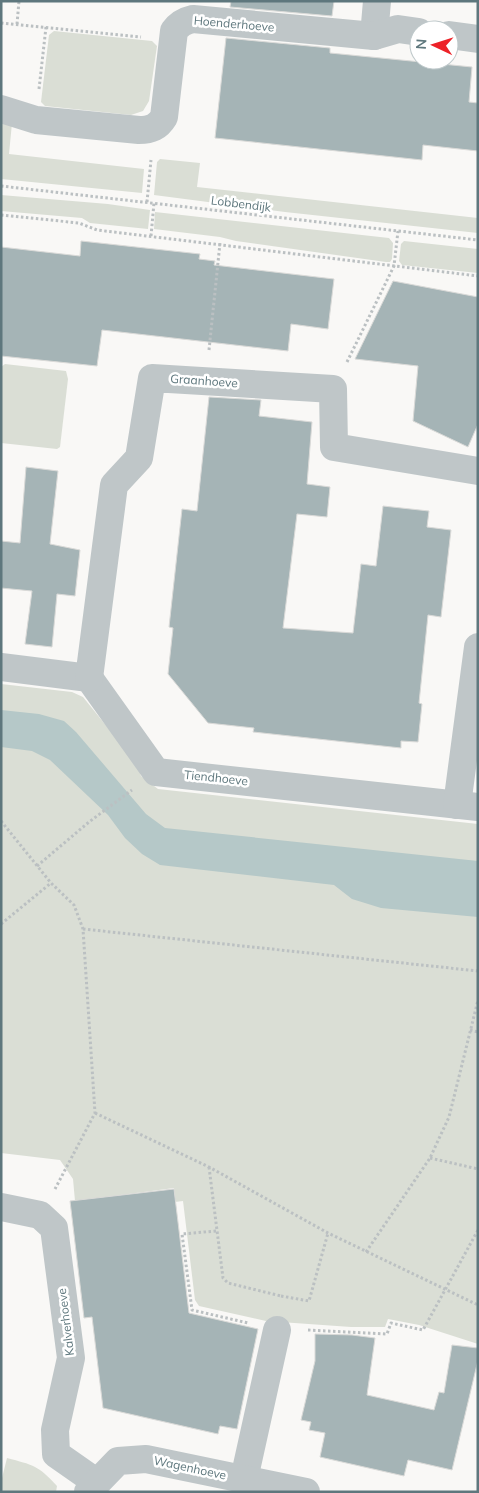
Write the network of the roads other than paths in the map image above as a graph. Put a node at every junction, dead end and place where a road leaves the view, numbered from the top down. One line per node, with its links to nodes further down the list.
1 (378, 1): 3 (street)
2 (409, 31): 3 (street, Hoenderhoeve)
3 (374, 36): 6 (street, Hoenderhoeve)
4 (459, 36): 5 (street)
5 (478, 39)
6 (1, 109)
7 (478, 471): 10 (street, Graanhoeve)
8 (478, 647): 11 (street)
9 (1, 667): 10 (street)
10 (88, 678): 11 (street, Tiendhoeve)
11 (467, 806)
12 (1, 1207): 15 (street, Kalverhoeve)
13 (277, 1330): 14 (street, Wagenhoeve)
14 (244, 1479): 15 (street, Wagenhoeve); 16 (street, Wagenhoeve)
15 (92, 1487)
16 (306, 1492)

